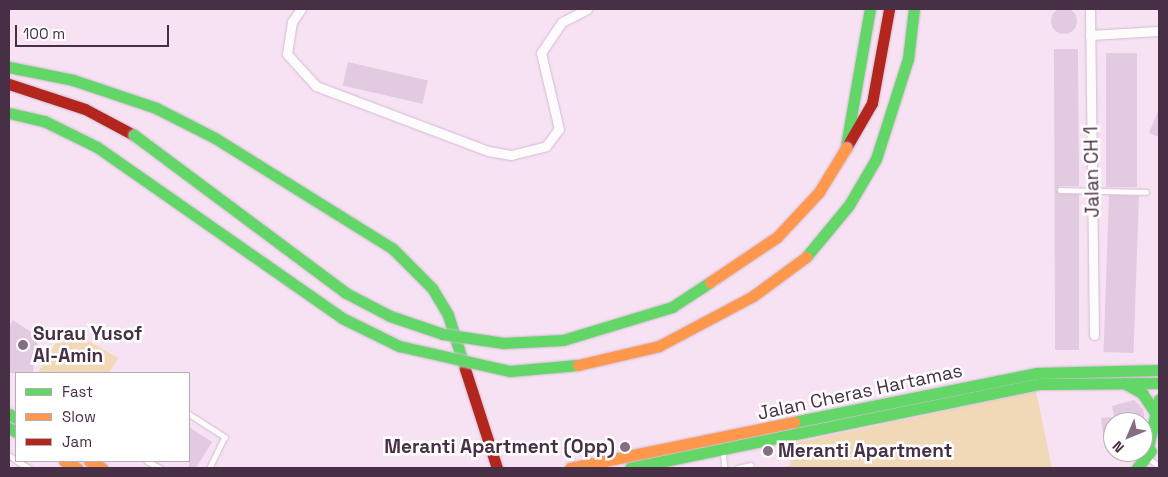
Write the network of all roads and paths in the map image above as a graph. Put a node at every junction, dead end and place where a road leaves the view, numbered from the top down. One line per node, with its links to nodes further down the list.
1 (301, 9): 2 (street)
2 (587, 9)
3 (870, 9): 12 (main road)
4 (889, 9): 12 (main road)
5 (914, 9): 11 (main road, bridge)
6 (1090, 9): 8 (street, Jalan CH 1)
7 (1159, 31): 8 (street)
8 (1090, 35): 14 (street, Jalan CH 1)
9 (9, 67): 34 (main road)
10 (9, 84): 12 (main road, bridge)
11 (9, 113)
12 (846, 148)
13 (1060, 190): 14 (lane)
14 (1092, 191): 15 (lane); 16 (street, Jalan CH 1)
15 (1146, 192)
16 (1094, 335)
17 (1159, 370): 18 (main road, Jalan Cheras Hartamas)
18 (1095, 375): 19 (main road, Jalan Cheras Hartamas); 22 (main road, Jalan Cheras Hartamas); 23 (main road, Jalan Cheras Hartamas)
19 (1122, 381): 20 (main road, Jalan Cheras Hartamas); 25 (main road)
20 (1159, 382)
21 (1159, 399): 25 (main road)
22 (899, 401): 23 (main road); 27 (main road, Jalan Cheras Hartamas)
23 (902, 413): 27 (main road, Jalan Cheras Hartamas)
24 (190, 415): 33 (lane)
25 (1158, 418): 26 (main road)
26 (1153, 434)
27 (722, 445): 35 (main road, Jalan Cheras Hartamas); 36 (main road, Jalan Cheras Hartamas); 37 (lane)
28 (91, 462): 31 (main road)
29 (148, 462): 32 (lane)
30 (751, 465): 38 (lane)
31 (102, 468)
32 (160, 468)
33 (210, 468)
34 (497, 468)
35 (570, 468)
36 (630, 468)
37 (726, 468)
38 (737, 468)

